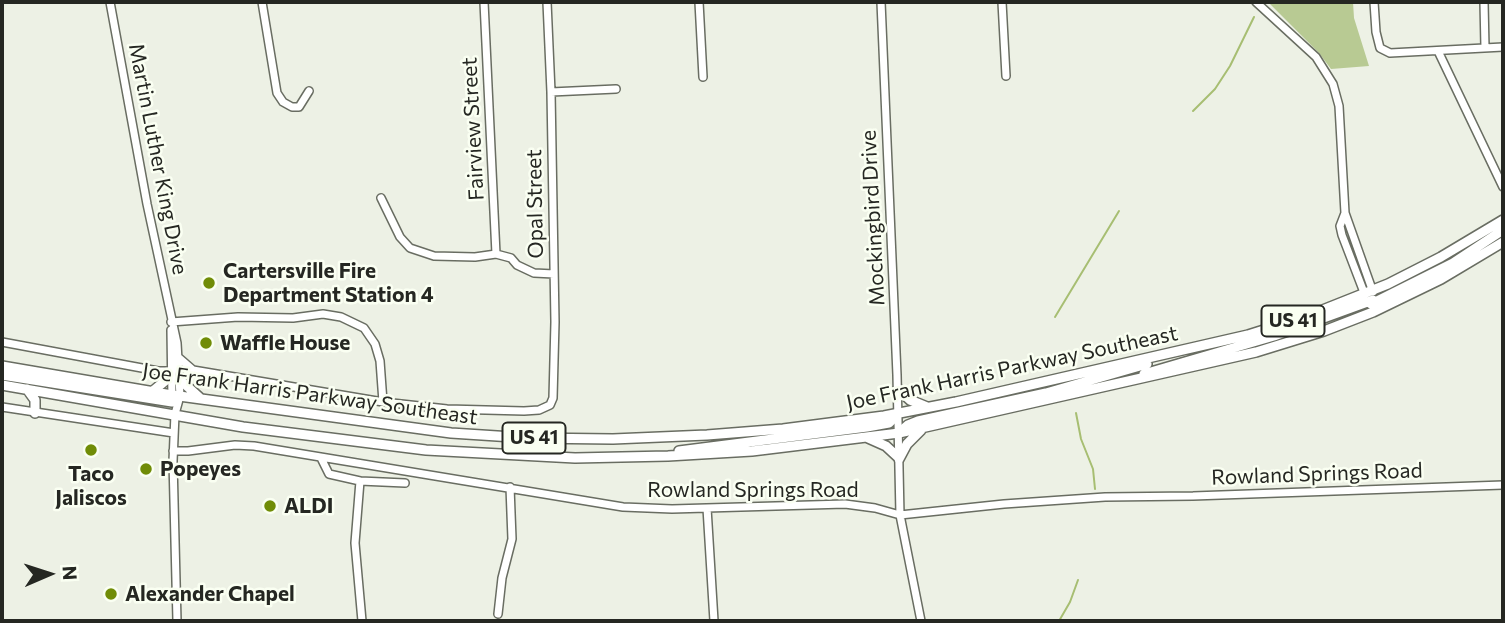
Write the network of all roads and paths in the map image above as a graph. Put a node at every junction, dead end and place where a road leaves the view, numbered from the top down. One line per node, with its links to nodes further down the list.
1 (110, 2): 27 (street, Martin Luther King Drive)
2 (262, 2): 17 (street)
3 (484, 2): 24 (street, Fairview Street)
4 (547, 2): 18 (street, Opal Street)
5 (699, 2): 15 (street)
6 (881, 2): 40 (street, Mockingbird Drive)
7 (1002, 2): 14 (street)
8 (1256, 2): 26 (street)
9 (1374, 2): 13 (street)
10 (1484, 2): 12 (street)
11 (1503, 47): 12 (street)
12 (1485, 48): 13 (street)
13 (1438, 51): 19 (street)
14 (1006, 76)
15 (703, 78)
16 (616, 89): 18 (street)
17 (309, 91)
18 (551, 92): 25 (street, Opal Street)
19 (1503, 187)
20 (381, 198): 24 (street)
21 (1503, 220): 26 (main road, Joe Frank Harris Parkway Southeast / US 41)
22 (1503, 230): 26 (main road)
23 (1503, 242): 26 (main road, Joe Frank Harris Parkway Southeast / US 41)
24 (496, 254): 25 (street)
25 (554, 274): 44 (street, Opal Street)
26 (1370, 301): 29 (main road, Joe Frank Harris Parkway Southeast / US 41); 50 (main road, Joe Frank Harris Parkway Southeast / US 41)
27 (171, 322): 30 (street, Martin Luther King Drive); 35 (street, Martin Luther King Drive); 44 (street)
28 (2, 342): 35 (street)
29 (1165, 355): 46 (main road, Joe Frank Harris Parkway Southeast / US 41); 52 (main road)
30 (178, 357): 34 (street); 37 (street, Martin Luther King Drive)
31 (2, 359): 33 (main road)
32 (2, 366): 33 (main road, Joe Frank Harris Parkway Southeast / US 41)
33 (16, 368): 41 (main road, Joe Frank Harris Parkway Southeast / US 41)
34 (192, 370): 37 (street); 44 (street)
35 (171, 371): 41 (main road); 42 (street, Martin Luther King Drive)
36 (2, 374): 42 (main road)
37 (179, 379): 42 (street, Martin Luther King Drive); 43 (main road)
38 (2, 385): 39 (main road, Joe Frank Harris Parkway Southeast / US 41)
39 (27, 389): 47 (main road); 48 (main road, Joe Frank Harris Parkway Southeast / US 41)
40 (898, 389): 46 (main road); 49 (street, Mockingbird Drive)
41 (153, 391): 42 (main road, Joe Frank Harris Parkway Southeast / US 41)
42 (174, 397): 43 (main road, Joe Frank Harris Parkway Southeast / US 41); 48 (street, Martin Luther King Drive)
43 (201, 399): 49 (main road, Joe Frank Harris Parkway Southeast / US 41)
44 (383, 402)
45 (2, 407): 47 (street)
46 (929, 408): 49 (main road, Joe Frank Harris Parkway Southeast / US 41)
47 (35, 413): 51 (street)
48 (175, 414): 51 (street, Martin Luther King Drive); 55 (main road, Joe Frank Harris Parkway Southeast / US 41)
49 (898, 414): 52 (street, Mockingbird Drive); 55 (main road)
50 (924, 428): 52 (main road, Joe Frank Harris Parkway Southeast / US 41); 57 (main road)
51 (174, 433): 54 (street, Martin Luther King Drive)
52 (899, 433): 53 (main road, Joe Frank Harris Parkway Southeast / US 41); 57 (street, Mockingbird Drive)
53 (866, 438): 55 (main road, Joe Frank Harris Parkway Southeast / US 41); 57 (main road)
54 (173, 451): 56 (street, Rowland Springs Road); 65 (street, Martin Luther King Drive)
55 (668, 456)
56 (321, 458): 58 (street); 61 (street, Rowland Springs Road)
57 (899, 459): 63 (street, Mockingbird Drive)
58 (360, 481): 59 (street); 66 (street)
59 (405, 483)
60 (1503, 485): 63 (street, Rowland Springs Road)
61 (510, 487): 62 (street, Rowland Springs Road); 64 (street)
62 (708, 508): 63 (street, Rowland Springs Road); 67 (street)
63 (900, 515): 68 (street, Mockingbird Drive)
64 (498, 614)
65 (177, 621)
66 (362, 621)
67 (714, 621)
68 (921, 621)

